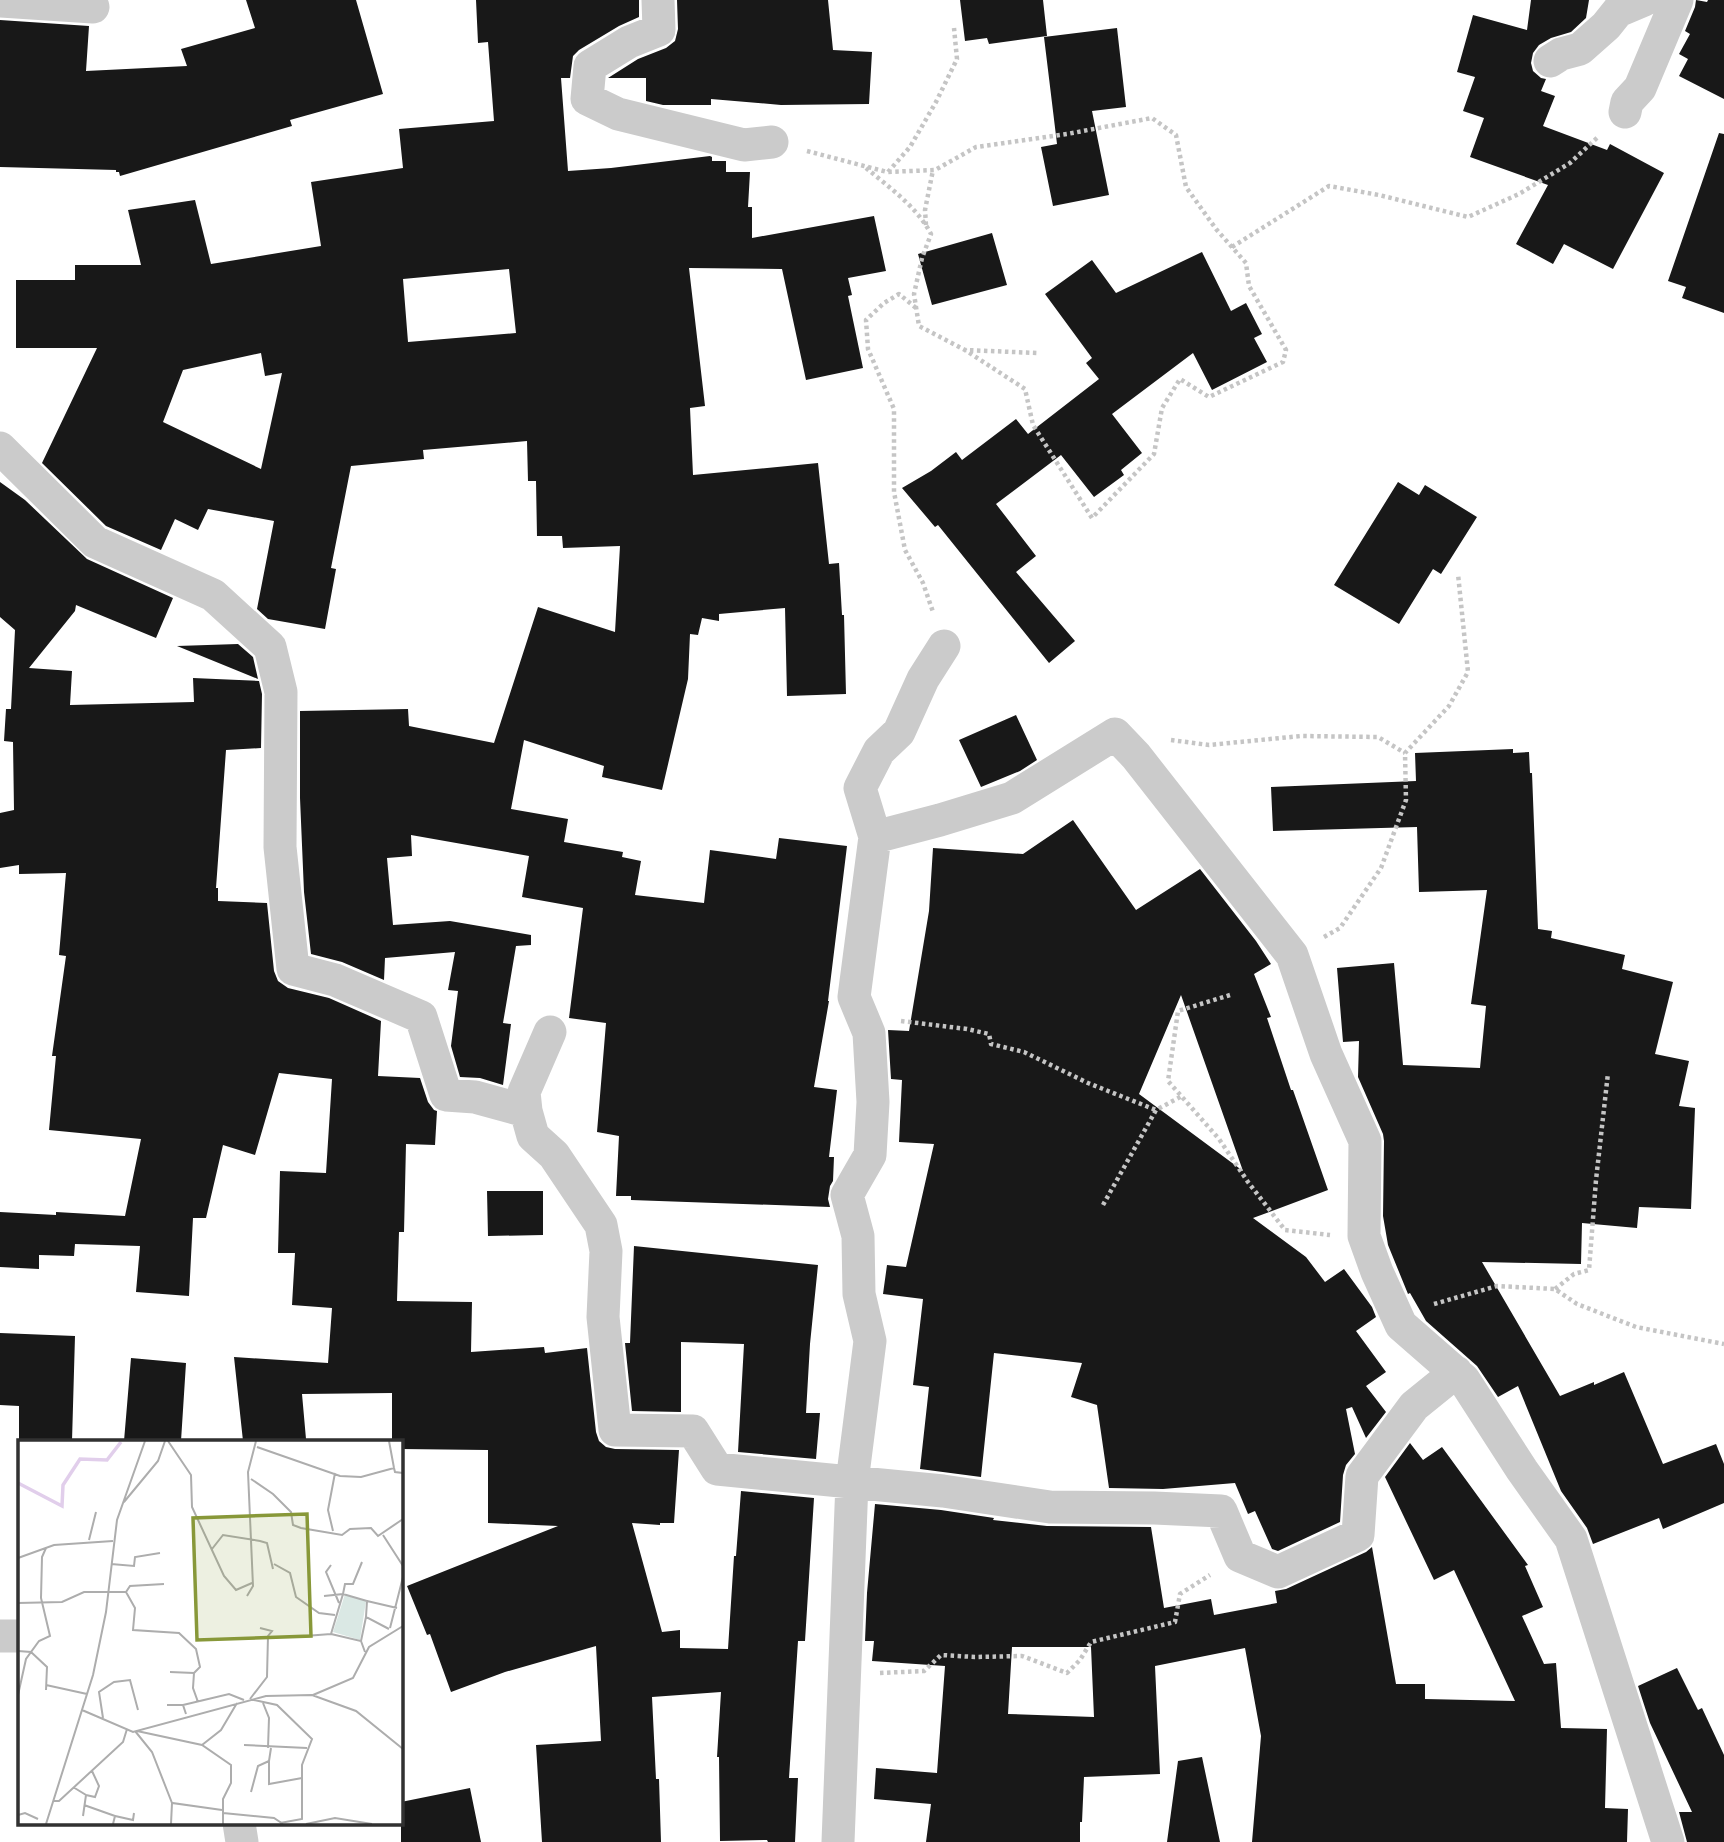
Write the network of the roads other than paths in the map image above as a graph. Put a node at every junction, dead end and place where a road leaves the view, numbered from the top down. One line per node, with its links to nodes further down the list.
1 (658, 0): 8 (street)
2 (1644, 0): 6 (street)
3 (1677, 0): 7 (street)
4 (0, 1): 5 (street)
5 (93, 7)
6 (1550, 61)
7 (1625, 112)
8 (772, 142)
9 (0, 449): 13 (street)
10 (944, 646): 11 (street)
11 (874, 837): 14 (street); 15 (street)
12 (550, 1032): 13 (street)
13 (526, 1111): 15 (street)
14 (1456, 1372): 15 (street); 19 (street)
15 (852, 1482): 18 (street)
16 (0, 1636): 17 (street)
17 (18, 1636)
18 (838, 1842)
19 (1668, 1842)

